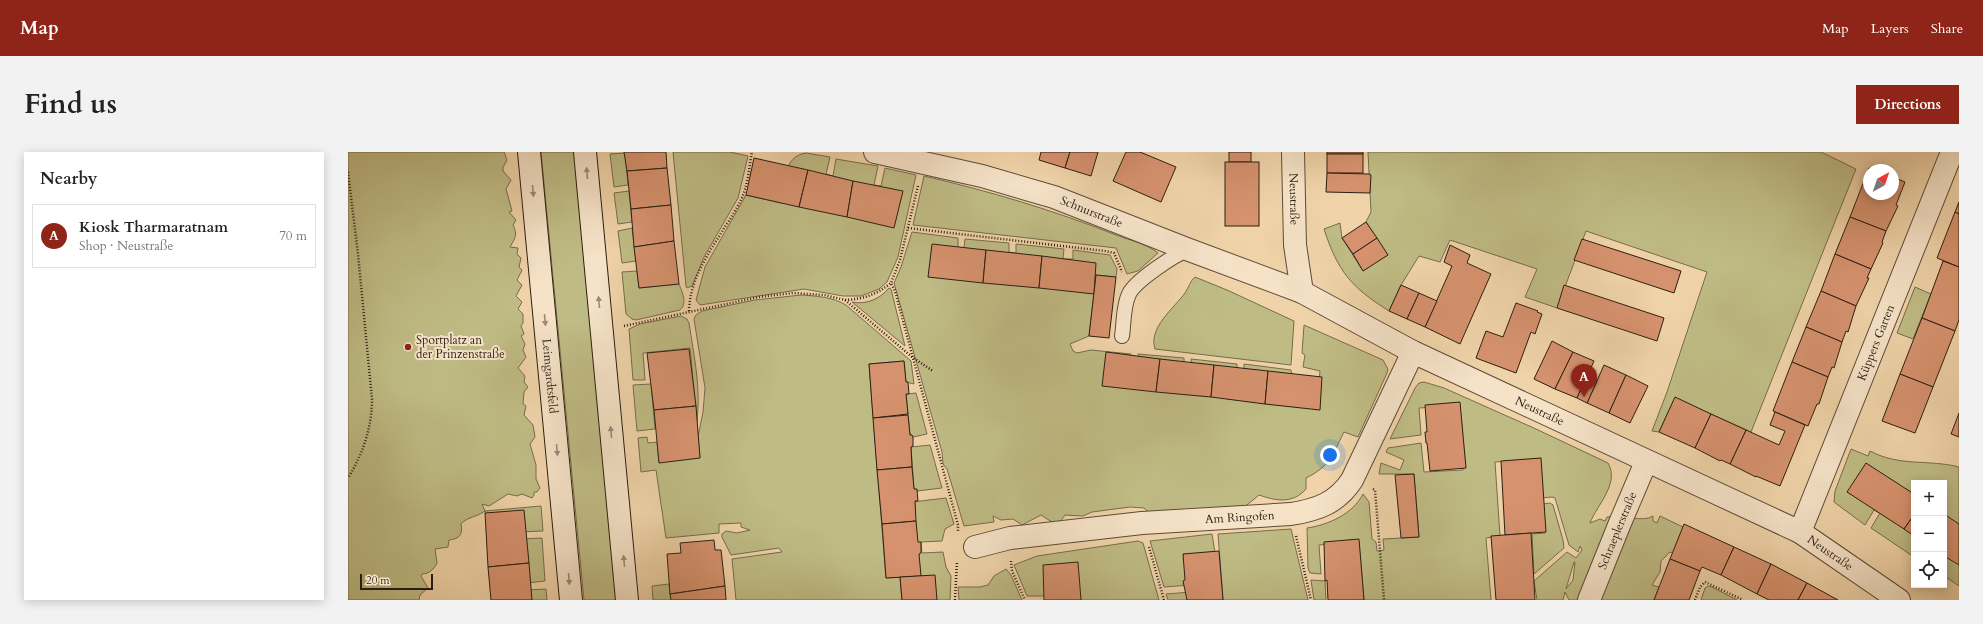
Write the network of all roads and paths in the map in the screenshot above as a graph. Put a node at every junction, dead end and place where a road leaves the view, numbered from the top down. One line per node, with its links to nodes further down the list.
1 (529, 152): 29 (street, Leimgardtsfeld, one-way to 29)
2 (585, 152): 16 (street, one-way to 2)
3 (752, 152): 15 (path)
4 (875, 152): 7 (street, Schnurstraße)
5 (1293, 152): 13 (street, Neustraße)
6 (1952, 152): 26 (street, Küppers Garten)
7 (923, 162): 9 (path); 10 (street, Schnurstraße)
8 (348, 172): 22 (path)
9 (908, 228): 11 (path); 12 (path)
10 (1188, 250): 12 (lane); 13 (street, Schnurstraße)
11 (890, 283): 14 (path); 19 (path)
12 (1134, 287): 17 (lane)
13 (1302, 292): 18 (street, Neustraße)
14 (845, 300): 15 (path); 19 (path)
15 (689, 311): 16 (path)
16 (602, 331): 30 (street, one-way to 16)
17 (1122, 336)
18 (1413, 352): 21 (street, Neustraße); 23 (street, Am Ringofen)
19 (912, 358): 20 (path); 28 (path)
20 (933, 371)
21 (1646, 462): 26 (street, Neustraße); 36 (street, Schraeplerstraße)
22 (348, 478)
23 (1352, 480): 24 (street, Am Ringofen); 35 (path)
24 (1291, 514): 25 (street, Am Ringofen); 34 (path)
25 (1142, 523): 27 (street, Am Ringofen); 33 (path)
26 (1800, 532): 39 (street, Neustraße)
27 (1010, 538): 28 (street, Am Ringofen); 32 (path)
28 (963, 547): 31 (path)
29 (571, 600)
30 (627, 600)
31 (955, 600)
32 (1025, 600)
33 (1164, 600)
34 (1311, 600)
35 (1384, 600)
36 (1589, 600)
37 (1695, 600): 38 (path)
38 (1743, 600)
39 (1899, 600)

